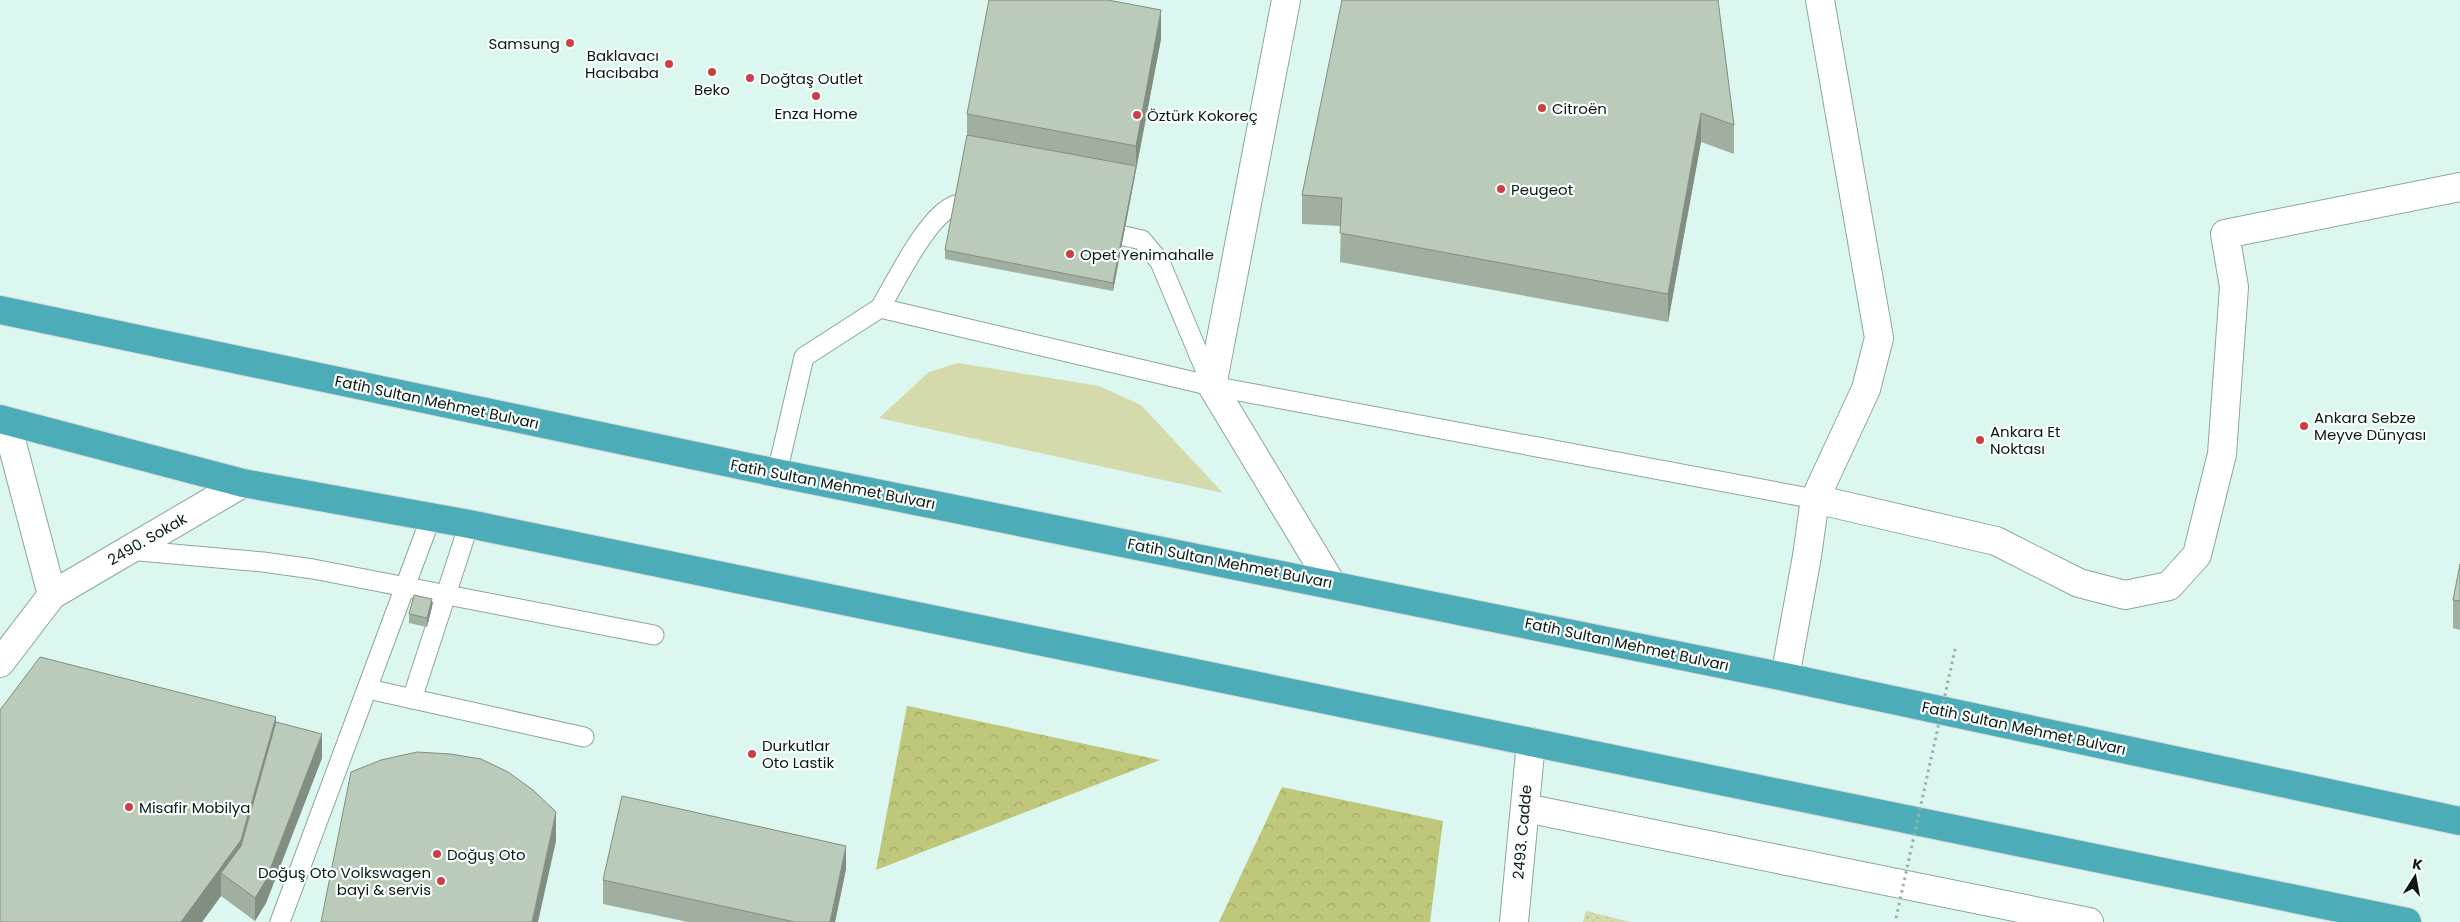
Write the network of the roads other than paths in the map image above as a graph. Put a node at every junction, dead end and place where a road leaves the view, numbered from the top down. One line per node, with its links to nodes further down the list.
1 (1286, 0): 10 (street)
2 (1820, 0): 14 (street)
3 (2460, 187): 14 (street)
4 (955, 205): 7 (lane)
5 (1124, 236): 10 (lane)
6 (0, 302): 9 (highway)
7 (880, 308): 10 (lane); 12 (lane)
8 (0, 310): 9 (highway, Fatih Sultan Mehmet Bulvarı)
9 (26, 316): 12 (highway, Fatih Sultan Mehmet Bulvarı)
10 (1212, 386): 14 (lane); 18 (street)
11 (2, 421): 13 (highway); 21 (street)
12 (777, 473): 18 (highway, Fatih Sultan Mehmet Bulvarı)
13 (243, 483): 15 (highway); 17 (street, 2490. Sokak)
14 (1815, 499): 24 (street)
15 (431, 516): 16 (highway); 19 (lane)
16 (470, 524): 20 (lane); 28 (highway)
17 (128, 550): 19 (lane); 21 (street, 2490. Sokak)
18 (1331, 583): 24 (highway, Fatih Sultan Mehmet Bulvarı)
19 (405, 586): 20 (lane); 25 (lane)
20 (446, 594): 22 (lane); 26 (lane)
21 (52, 595): 23 (street, 2490. Sokak)
22 (654, 635)
23 (0, 663)
24 (1785, 677): 30 (highway, Fatih Sultan Mehmet Bulvarı)
25 (368, 689): 26 (lane); 31 (lane)
26 (412, 699): 27 (lane)
27 (584, 737)
28 (1531, 742): 29 (street, 2493. Cadde); 34 (highway)
29 (1524, 808): 32 (street, 2493. Cadde); 33 (street)
30 (2460, 821)
31 (280, 922)
32 (1514, 922)
33 (2089, 922)
34 (2406, 922)

